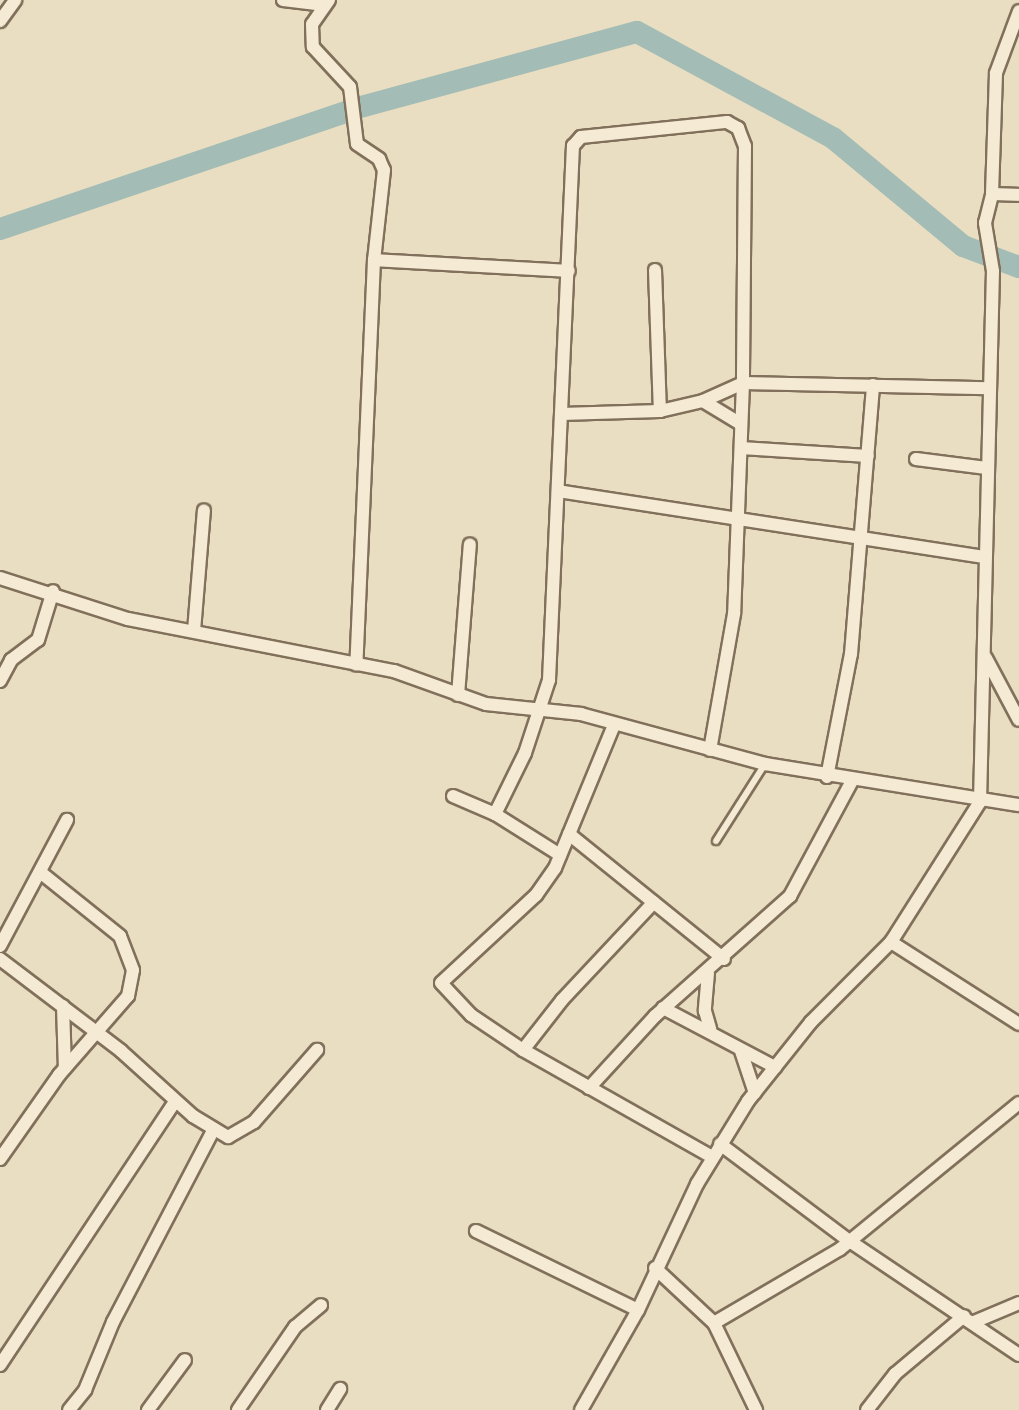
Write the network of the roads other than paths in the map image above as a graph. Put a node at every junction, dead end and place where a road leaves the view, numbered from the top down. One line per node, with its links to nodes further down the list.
1 (15, 0): 5 (street)
2 (290, 2): 3 (street); 6 (street)
3 (327, 2): 6 (street)
4 (1019, 11): 7 (street)
5 (0, 21)
6 (312, 24): 9 (street)
7 (992, 194): 8 (street); 14 (street)
8 (1019, 195)
9 (374, 260): 11 (street); 33 (street)
10 (655, 270): 16 (street)
11 (569, 271): 12 (street); 17 (street)
12 (743, 383): 13 (street); 15 (street); 18 (street)
13 (873, 385): 14 (street); 20 (street)
14 (988, 388): 22 (street)
15 (703, 401): 16 (street); 18 (street)
16 (660, 411): 17 (street)
17 (561, 414): 23 (street)
18 (741, 424): 19 (street)
19 (741, 448): 20 (street); 25 (street)
20 (868, 456): 26 (street)
21 (916, 459): 22 (street)
22 (986, 468): 28 (street)
23 (558, 491): 25 (street); 36 (street)
24 (204, 510): 31 (street)
25 (739, 517): 26 (street); 39 (street)
26 (862, 537): 28 (street); 41 (street)
27 (470, 544): 35 (street)
28 (983, 557): 32 (street)
29 (0, 578): 30 (street)
30 (53, 591): 31 (street); 34 (street)
31 (194, 631): 33 (street)
32 (983, 651): 37 (street); 44 (street)
33 (356, 665): 35 (street)
34 (0, 681)
35 (458, 695): 36 (street)
36 (539, 710): 38 (street); 46 (street)
37 (1019, 720)
38 (614, 725): 39 (street); 48 (street)
39 (710, 750): 40 (street)
40 (765, 764): 41 (street); 49 (lane)
41 (827, 777): 42 (street)
42 (852, 781): 44 (street); 56 (street)
43 (453, 796): 46 (street)
44 (980, 802): 45 (street); 53 (street)
45 (1019, 805)
46 (495, 814): 50 (street)
47 (67, 820): 51 (street)
48 (569, 834): 50 (street); 52 (street)
49 (716, 841)
50 (560, 855): 64 (street)
51 (40, 872): 54 (street); 62 (street)
52 (654, 902): 56 (street); 64 (street)
53 (891, 942): 60 (street); 66 (street)
54 (0, 946)
55 (0, 959): 58 (street)
56 (724, 959): 57 (street)
57 (708, 973): 59 (street); 61 (street)
58 (63, 1006): 62 (street); 67 (street)
59 (663, 1008): 61 (street); 68 (street)
60 (1019, 1024)
61 (710, 1029): 65 (street)
62 (98, 1033): 67 (street); 70 (street)
63 (317, 1050): 72 (street)
64 (523, 1050): 68 (street)
65 (741, 1051): 66 (street); 69 (street)
66 (775, 1067): 69 (street)
67 (65, 1068): 75 (street)
68 (589, 1088): 74 (street)
69 (755, 1093): 73 (street)
70 (175, 1102): 72 (street); 88 (street)
71 (1019, 1103): 77 (street)
72 (213, 1131): 90 (street)
73 (720, 1144): 74 (street); 77 (street)
74 (712, 1157): 78 (street)
75 (0, 1159)
76 (476, 1231): 81 (street)
77 (848, 1240): 83 (street); 84 (street)
78 (655, 1268): 81 (street); 84 (street)
79 (1019, 1303): 82 (street)
80 (321, 1305): 92 (street)
81 (638, 1310): 94 (street)
82 (1001, 1312): 83 (street); 85 (street)
83 (969, 1319): 85 (street); 96 (street)
84 (714, 1323): 95 (street)
85 (1003, 1343): 86 (street)
86 (1019, 1355)
87 (185, 1360): 91 (street)
88 (0, 1365)
89 (340, 1389): 93 (street)
90 (69, 1410)
91 (148, 1410)
92 (238, 1410)
93 (327, 1410)
94 (581, 1410)
95 (756, 1410)
96 (867, 1410)

